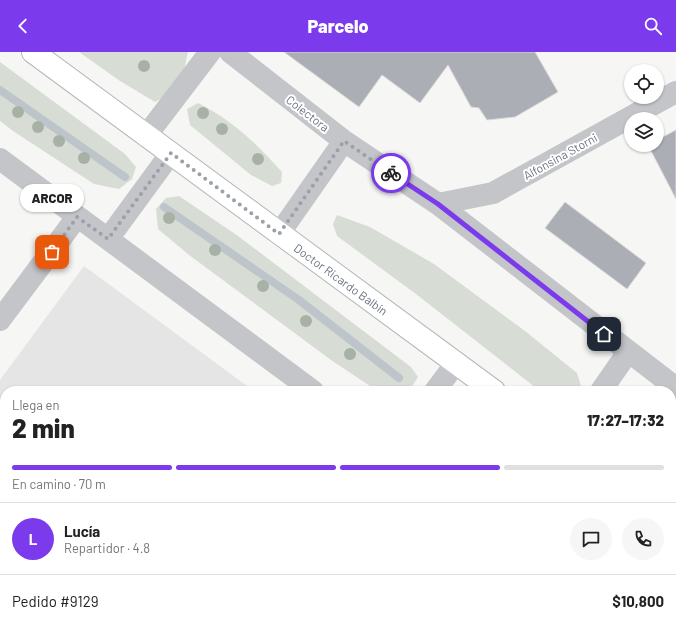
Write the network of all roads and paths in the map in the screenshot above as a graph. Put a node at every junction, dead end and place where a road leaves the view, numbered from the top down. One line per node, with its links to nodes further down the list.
1 (33, 52): 5 (main road, Doctor Ricardo Balbín)
2 (210, 52): 5 (street)
3 (230, 52): 6 (street, Colectora)
4 (676, 92): 9 (street, Alfonsina Storni)
5 (146, 136): 7 (main road, Doctor Ricardo Balbín)
6 (344, 141): 9 (street, Colectora); 11 (street)
7 (171, 153): 11 (main road, Doctor Ricardo Balbín); 12 (street)
8 (0, 159): 10 (street)
9 (438, 204): 14 (street, Colectora)
10 (77, 217): 12 (street); 13 (street)
11 (279, 234): 15 (main road, Doctor Ricardo Balbín)
12 (108, 239): 16 (street)
13 (0, 320)
14 (628, 352): 19 (street); 20 (street, Colectora)
15 (456, 363): 17 (street); 18 (main road, Doctor Ricardo Balbín)
16 (306, 386)
17 (439, 386)
18 (487, 386)
19 (604, 386)
20 (673, 386)

